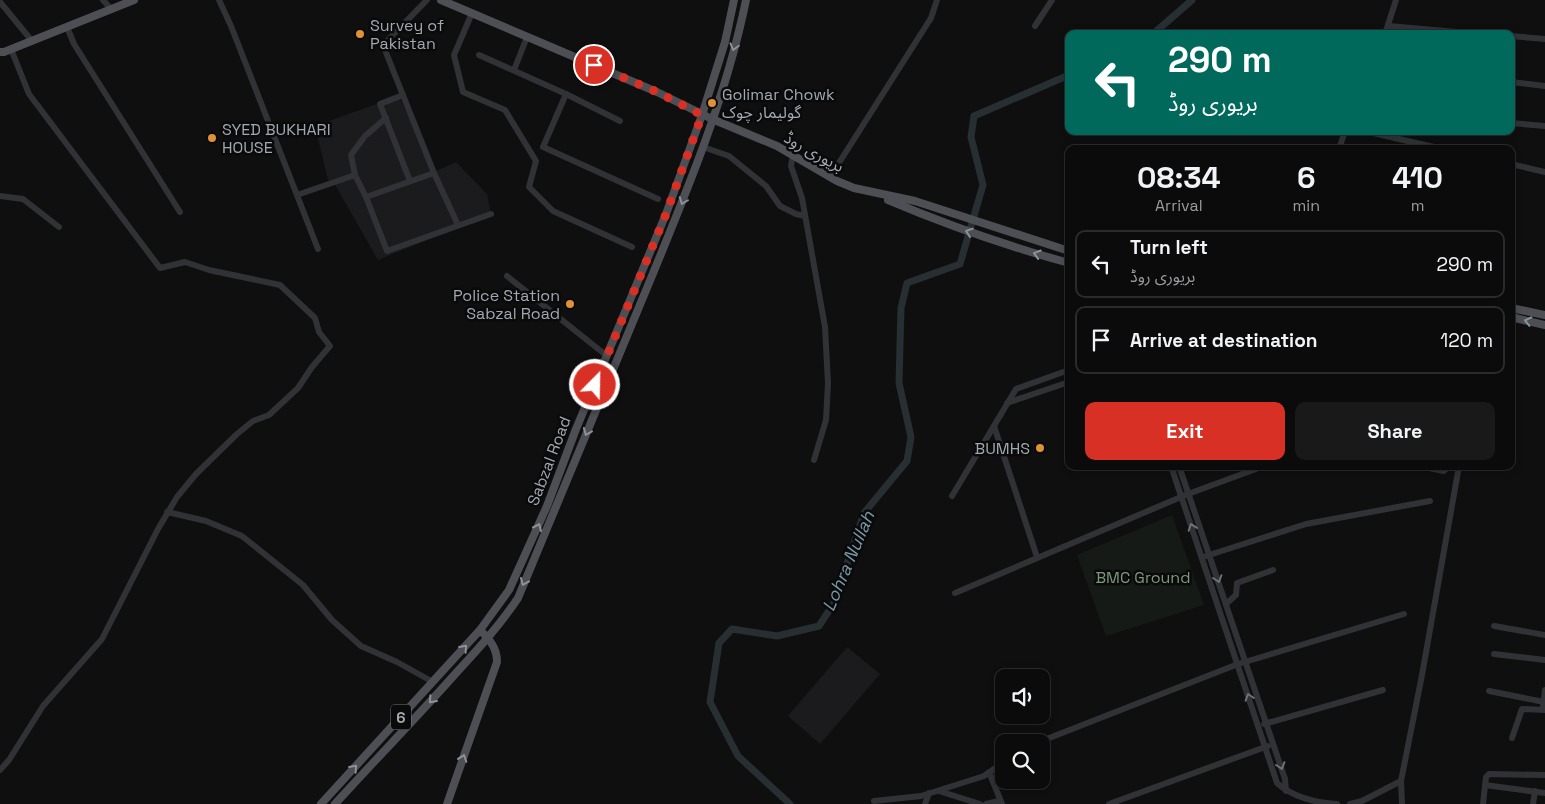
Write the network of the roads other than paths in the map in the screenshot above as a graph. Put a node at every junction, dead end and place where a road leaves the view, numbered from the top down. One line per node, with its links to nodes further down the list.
1 (103, 0): 12 (street)
2 (134, 0): 12 (main road)
3 (219, 0): 48 (street)
4 (427, 0): 30 (street)
5 (441, 0): 13 (main road, بریوری روڈ)
6 (734, 0): 31 (main road, Sabzal Road)
7 (746, 0): 33 (main road, Sabzal Road, one-way to 33)
8 (937, 0): 45 (street)
9 (1052, 0): 14 (street)
10 (1396, 0): 15 (street)
11 (0, 2): 22 (street)
12 (111, 9): 16 (main road)
13 (472, 13): 20 (main road, بریوری روڈ); 57 (street)
14 (1035, 26)
15 (1389, 26): 17 (street); 18 (street)
16 (66, 27): 22 (main road); 52 (street)
17 (1387, 30)
18 (1434, 30)
19 (1515, 36): 21 (street)
20 (527, 37): 26 (street); 31 (main road, بریوری روڈ)
21 (1545, 39)
22 (32, 41): 23 (main road)
23 (11, 49): 24 (main road); 82 (street)
24 (0, 52)
25 (479, 55): 26 (street)
26 (514, 70): 29 (street)
27 (1515, 82): 28 (street)
28 (1545, 86)
29 (566, 94): 34 (street); 51 (street)
30 (403, 95): 32 (street); 43 (street)
31 (702, 115): 33 (main road, بریوری روڈ); 66 (main road, Sabzal Road)
32 (386, 118): 44 (street); 46 (street)
33 (712, 119): 39 (main road, Sabzal Road); 40 (main road, بریوری روڈ)
34 (620, 121)
35 (1515, 123): 36 (street)
36 (1545, 126)
37 (1382, 135): 38 (street)
38 (1425, 145)
39 (703, 147): 54 (street); 67 (main road, Sabzal Road, one-way to 67)
40 (793, 155): 45 (main road, بریوری روڈ); 54 (street)
41 (1515, 165): 42 (street)
42 (1545, 172)
43 (434, 173): 46 (street); 55 (street)
44 (355, 175): 48 (street); 50 (street)
45 (830, 177): 47 (main road, بریوری روڈ)
46 (410, 181): 50 (street)
47 (873, 193): 59 (main road); 60 (main road, one-way to 47)
48 (297, 194): 58 (street)
49 (0, 196): 56 (street)
50 (366, 197): 55 (street)
51 (658, 199)
52 (180, 212)
53 (491, 214): 55 (street)
54 (805, 216): 73 (street)
55 (458, 225)
56 (59, 227)
57 (632, 247)
58 (318, 249)
59 (1065, 250)
60 (1065, 262)
61 (507, 276): 68 (street)
62 (1515, 309): 63 (main road)
63 (1545, 315)
64 (1515, 318): 65 (main road, one-way to 64)
65 (1545, 325)
66 (616, 336): 67 (main road); 68 (main road, Sabzal Road)
67 (626, 340): 93 (main road, Sabzal Road, one-way to 93)
68 (608, 356): 91 (main road, Sabzal Road, one-way to 68)
69 (1065, 371): 71 (street)
70 (1065, 383): 71 (street)
71 (1008, 403): 72 (street)
72 (994, 426): 79 (street); 84 (street)
73 (814, 460)
74 (1172, 470): 80 (street)
75 (1180, 470): 78 (street)
76 (1253, 470): 78 (street)
77 (1458, 470): 113 (street)
78 (1188, 494): 80 (street); 83 (street)
79 (952, 496)
80 (1181, 497): 84 (street); 85 (street, one-way to 80)
81 (1430, 501): 83 (street)
82 (168, 512): 97 (street); 110 (street)
83 (1210, 554): 85 (street); 88 (street, one-way to 88)
84 (1037, 557): 87 (street)
85 (1202, 557): 96 (street)
86 (1273, 570): 88 (street)
87 (955, 593)
88 (1226, 604): 96 (street)
89 (1404, 614): 96 (street)
90 (1494, 626): 92 (street)
91 (480, 630): 93 (main road); 97 (main road, 6, one-way to 91)
92 (1545, 635)
93 (488, 638): 123 (main road, 6, one-way to 123); 124 (main road, one-way to 93)
94 (1494, 654): 95 (street)
95 (1545, 660)
96 (1242, 663): 103 (street); 104 (street, one-way to 96); 105 (street)
97 (433, 682): 122 (main road, 6, one-way to 97)
98 (1383, 690): 103 (street)
99 (1545, 690): 101 (street)
100 (1489, 692): 101 (street)
101 (1544, 702): 102 (street)
102 (1544, 710): 106 (street)
103 (1266, 724): 104 (street); 107 (street)
104 (1259, 726): 108 (street)
105 (1050, 738)
106 (1512, 738)
107 (1273, 744): 108 (street); 116 (street, one-way to 116)
108 (1265, 747): 116 (street); 128 (street)
109 (995, 768): 111 (street)
110 (0, 770)
111 (989, 772): 115 (street); 121 (street)
112 (1545, 775): 114 (street)
113 (1401, 781): 130 (street); 131 (street)
114 (1485, 785): 117 (street); 132 (street)
115 (938, 790): 119 (street); 126 (street)
116 (1286, 790): 129 (street)
117 (1535, 791): 118 (street); 133 (street)
118 (1545, 793)
119 (929, 794): 120 (street); 125 (street)
120 (874, 800)
121 (1000, 802): 127 (street)
122 (321, 804)
123 (335, 804)
124 (447, 804)
125 (925, 804)
126 (980, 804)
127 (986, 804)
128 (1109, 804)
129 (1337, 804)
130 (1350, 804)
131 (1402, 804)
132 (1483, 804)
133 (1533, 804)

